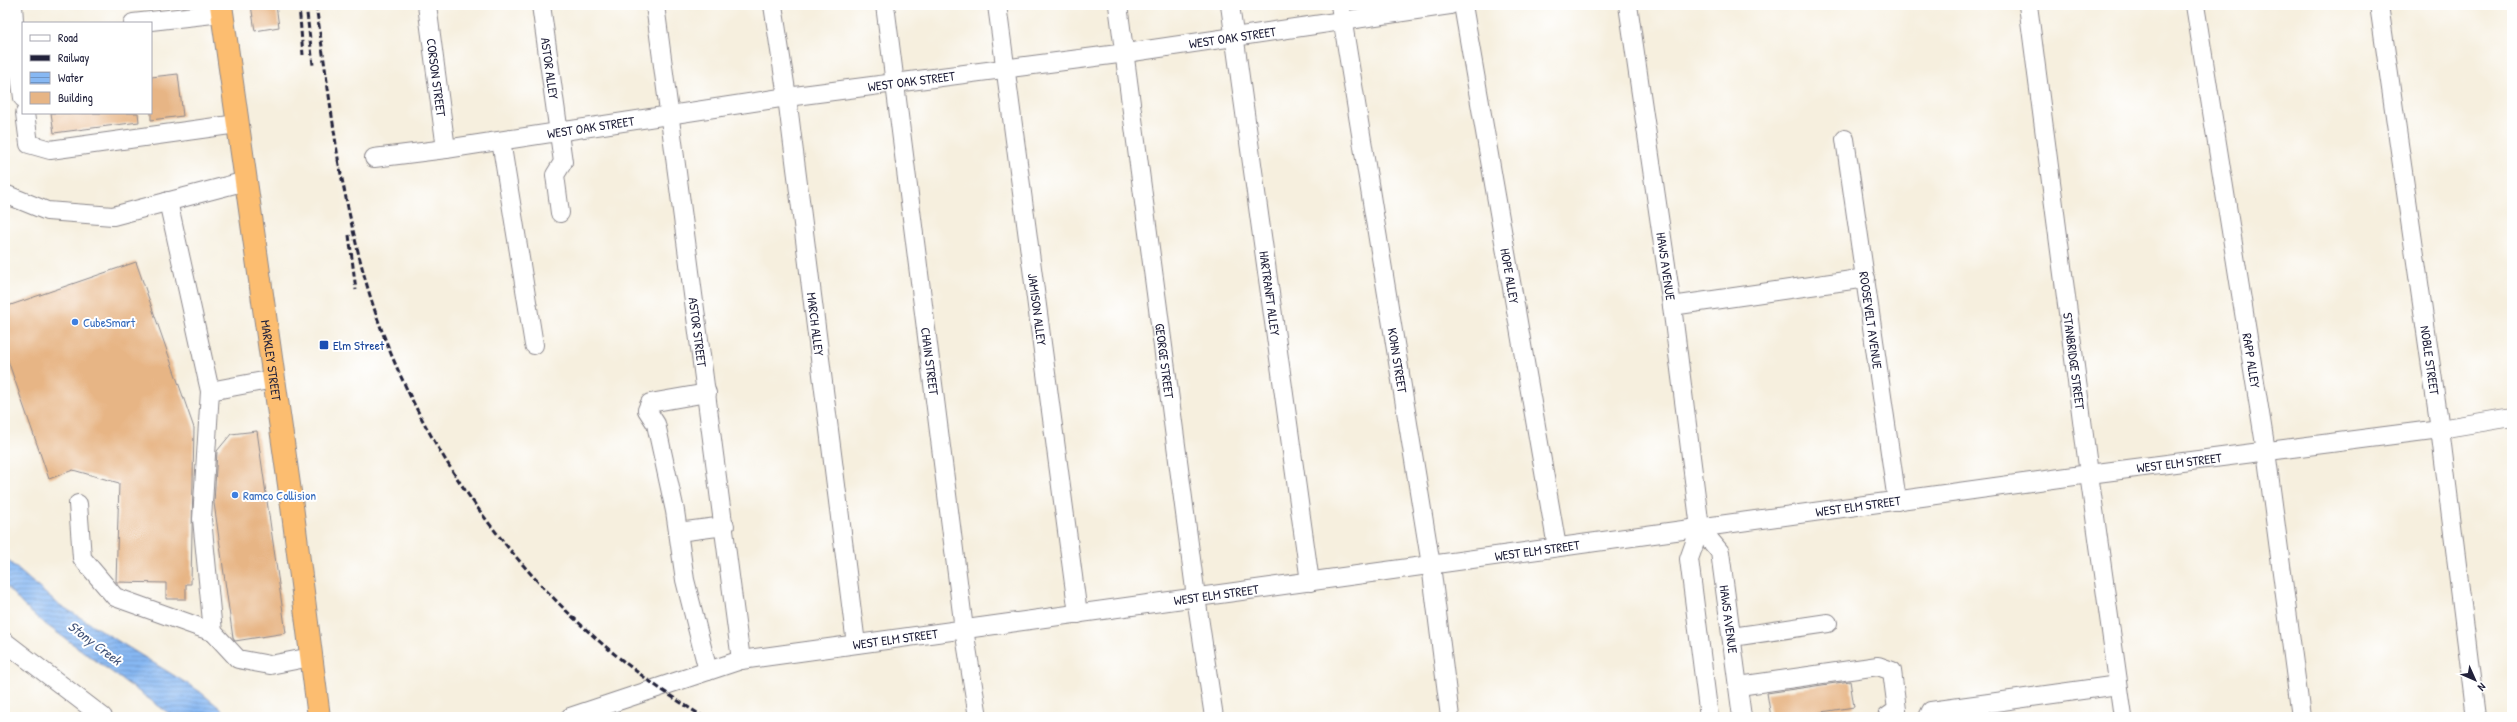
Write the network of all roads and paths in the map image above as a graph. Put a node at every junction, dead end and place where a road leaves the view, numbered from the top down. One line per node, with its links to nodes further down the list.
1 (13, 5): 20 (street)
2 (427, 5): 33 (street, CORSON STREET)
3 (541, 5): 30 (street, ASTOR ALLEY)
4 (655, 5): 28 (street, ASTOR STREET)
5 (773, 5): 26 (street, MARCH ALLEY)
6 (885, 5): 25 (street, CHAIN STREET)
7 (997, 5): 23 (street, JAMISON ALLEY)
8 (1118, 5): 22 (street, GEORGE STREET)
9 (1230, 5): 21 (street, HARTRANFT ALLEY)
10 (1450, 5): 18 (street, WEST OAK STREET)
11 (1463, 5): 54 (street, HOPE ALLEY)
12 (1628, 5): 40 (street, HAWS AVENUE)
13 (2028, 5): 48 (street, STANBRIDGE STREET)
14 (2195, 5): 47 (street, RAPP ALLEY)
15 (2379, 5): 46 (street, NOBLE STREET)
16 (221, 9): 17 (street); 29 (highway, MARKLEY STREET)
17 (189, 11): 19 (street)
18 (1341, 12): 21 (street, WEST OAK STREET); 55 (street, KOHN STREET)
19 (138, 22)
20 (19, 35): 24 (street)
21 (1234, 35): 22 (street, WEST OAK STREET); 56 (street, HARTRANFT ALLEY)
22 (1126, 53): 23 (street, WEST OAK STREET); 57 (street, GEORGE STREET)
23 (1006, 68): 25 (street, WEST OAK STREET); 58 (street, JAMISON ALLEY)
24 (22, 82)
25 (896, 82): 26 (street, WEST OAK STREET); 60 (street, CHAIN STREET)
26 (787, 97): 28 (street, WEST OAK STREET); 64 (street, MARCH ALLEY)
27 (25, 114): 29 (street)
28 (671, 115): 30 (street, WEST OAK STREET); 44 (street, ASTOR STREET)
29 (237, 124): 35 (highway, MARKLEY STREET)
30 (558, 132): 32 (street, WEST OAK STREET); 38 (street, ASTOR ALLEY)
31 (1845, 139): 39 (street, ROOSEVELT AVENUE)
32 (501, 141): 33 (street, WEST OAK STREET); 41 (street)
33 (446, 150): 34 (street, WEST OAK STREET)
34 (374, 158)
35 (246, 181): 37 (street); 42 (highway, MARKLEY STREET)
36 (5, 194): 37 (street)
37 (168, 201): 43 (street)
38 (560, 213)
39 (1866, 278): 40 (street); 49 (street, ROOSEVELT AVENUE)
40 (1672, 306): 52 (street, HAWS AVENUE)
41 (534, 345)
42 (274, 379): 43 (street); 65 (highway, MARKLEY STREET)
43 (210, 391): 61 (street)
44 (707, 393): 51 (street, ASTOR STREET); 53 (street)
45 (2512, 417): 46 (street, WEST ELM STREET)
46 (2440, 429): 47 (street, WEST ELM STREET); 83 (street, NOBLE STREET)
47 (2266, 451): 48 (street, WEST ELM STREET); 82 (street, RAPP ALLEY)
48 (2089, 474): 49 (street, WEST ELM STREET); 68 (street, STANBRIDGE STREET)
49 (1897, 501): 52 (street, WEST ELM STREET)
50 (78, 504): 61 (street)
51 (724, 526): 53 (street); 66 (street, ASTOR STREET)
52 (1700, 528): 54 (street, WEST ELM STREET); 62 (street, HAWS AVENUE); 77 (street, HAWS AVENUE)
53 (678, 532): 67 (street)
54 (1557, 548): 55 (street, WEST ELM STREET)
55 (1431, 565): 56 (street, WEST ELM STREET); 76 (street, KOHN STREET)
56 (1310, 582): 57 (street, WEST ELM STREET)
57 (1196, 597): 58 (street, WEST ELM STREET); 75 (street, GEORGE STREET)
58 (1078, 614): 60 (street, WEST ELM STREET)
59 (1828, 623): 62 (street)
60 (964, 630): 64 (street, WEST ELM STREET); 74 (street, CHAIN STREET)
61 (213, 632): 65 (street)
62 (1732, 637): 69 (street, HAWS AVENUE)
63 (5, 642): 71 (street)
64 (856, 644): 66 (street, WEST ELM STREET)
65 (311, 657): 72 (highway, MARKLEY STREET)
66 (741, 660): 67 (street, WEST ELM STREET)
67 (708, 671): 70 (street, WEST ELM STREET)
68 (2118, 685): 80 (street); 81 (street, STANBRIDGE STREET)
69 (1739, 686): 78 (street, HAWS AVENUE); 79 (street)
70 (610, 711): 73 (street, WEST ELM STREET)
71 (103, 717)
72 (319, 717)
73 (570, 717)
74 (978, 717)
75 (1214, 717)
76 (1450, 717)
77 (1708, 717)
78 (1742, 717)
79 (1887, 717)
80 (1928, 717)
81 (2123, 717)
82 (2301, 717)
83 (2476, 717)

